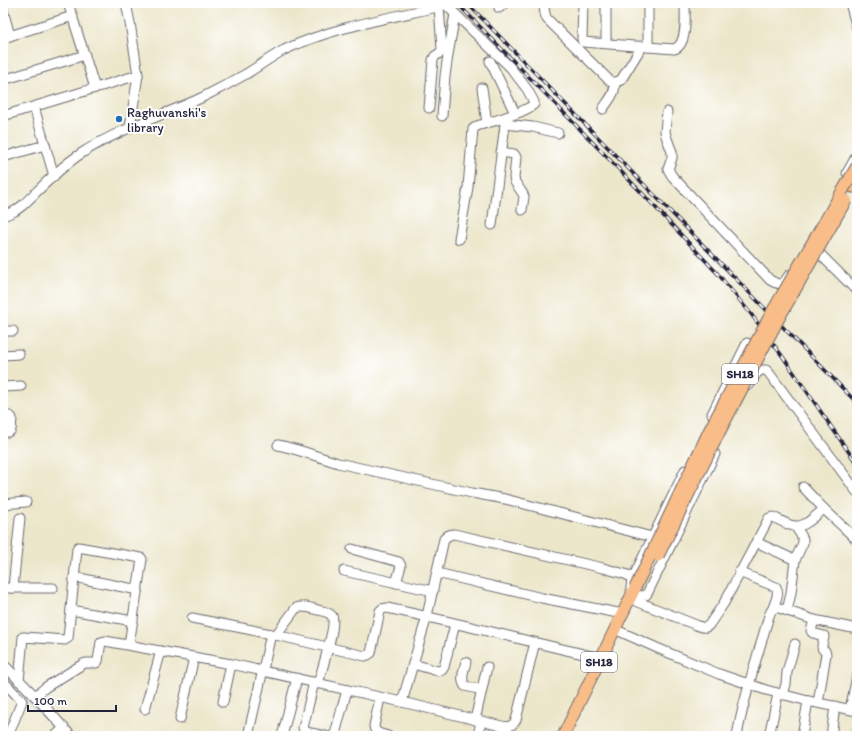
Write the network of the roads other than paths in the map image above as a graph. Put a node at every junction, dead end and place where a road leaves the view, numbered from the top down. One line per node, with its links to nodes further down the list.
1 (68, 3): 12 (street)
2 (126, 3): 19 (street)
3 (544, 3): 21 (street)
4 (583, 3): 15 (street)
5 (606, 3): 15 (street)
6 (648, 3): 16 (street)
7 (685, 3): 16 (street)
8 (850, 3): 13 (street)
9 (443, 4): 11 (street); 25 (street); 33 (street)
10 (3, 10): 14 (street)
11 (455, 14): 28 (street); 30 (street)
12 (73, 16): 14 (street); 17 (street)
13 (857, 28)
14 (7, 37)
15 (606, 43): 16 (street)
16 (645, 46): 21 (street)
17 (85, 54): 20 (street); 22 (street)
18 (490, 61): 28 (street)
19 (138, 75): 22 (street); 33 (street)
20 (3, 80)
21 (614, 83): 26 (street)
22 (95, 88): 24 (street)
23 (482, 88): 32 (street)
24 (34, 106): 29 (street); 35 (street)
25 (429, 108)
26 (604, 109)
27 (667, 112): 37 (street)
28 (515, 114): 31 (street)
29 (3, 116)
30 (442, 116)
31 (505, 121): 32 (street); 34 (street); 36 (street)
32 (488, 123): 45 (street)
33 (130, 127): 40 (street)
34 (558, 133)
35 (45, 144): 38 (street); 40 (street)
36 (501, 152): 42 (street); 44 (street)
37 (857, 155)
38 (3, 157)
39 (857, 166): 80 (main road, SH18, bridge)
40 (54, 176): 43 (street)
41 (856, 184): 46 (main road, SH18, bridge)
42 (522, 210)
43 (3, 216)
44 (492, 225)
45 (459, 239)
46 (817, 251): 47 (street); 80 (main road, SH18, bridge)
47 (857, 291)
48 (3, 331): 49 (street)
49 (13, 331)
50 (747, 343): 65 (street)
51 (19, 354): 52 (street)
52 (3, 355)
53 (21, 386): 54 (street)
54 (3, 387)
55 (3, 416): 56 (street)
56 (3, 432)
57 (278, 445): 65 (street)
58 (803, 487): 62 (street)
59 (857, 492): 80 (street)
60 (26, 502): 61 (street)
61 (3, 504)
62 (824, 509): 64 (street); 66 (street)
63 (20, 518): 76 (street)
64 (795, 526): 67 (street); 69 (street)
65 (652, 537): 80 (street)
66 (857, 540)
67 (756, 542): 69 (street); 71 (street)
68 (352, 549): 74 (street)
69 (796, 560): 83 (street)
70 (344, 571): 74 (street)
71 (739, 572): 80 (street); 81 (street)
72 (437, 573): 79 (street); 80 (street); 84 (street)
73 (74, 577): 78 (street); 78 (street); 82 (street)
74 (396, 583): 79 (street)
75 (3, 588): 76 (street)
76 (13, 588): 77 (street)
77 (52, 588)
78 (138, 590): 88 (street)
79 (433, 591): 85 (street)
80 (636, 592): 84 (main road, SH18); 91 (main road, SH18)
81 (773, 608): 83 (street); 111 (street)
82 (71, 610): 88 (street); 109 (street)
83 (787, 611): 87 (street)
84 (624, 614): 99 (main road, SH18)
85 (427, 616): 89 (street); 96 (street); 102 (street)
86 (192, 618): 92 (street)
87 (814, 620): 90 (street); 120 (street)
88 (132, 621): 95 (street)
89 (454, 624): 93 (street); 102 (street)
90 (857, 629)
91 (621, 632): 111 (street); 137 (main road, SH18)
92 (274, 634): 96 (street); 96 (street); 105 (street)
93 (535, 642): 99 (street); 125 (street)
94 (795, 644): 114 (street)
95 (129, 645): 97 (street); 115 (street)
96 (328, 648): 110 (street)
97 (161, 651): 98 (street); 122 (street)
98 (194, 657): 101 (street); 124 (street)
99 (601, 658): 136 (main road, SH18)
100 (466, 662): 113 (street)
101 (231, 664): 105 (street); 118 (street)
102 (413, 664): 119 (street)
103 (4, 668): 109 (street)
104 (487, 668): 113 (street)
105 (263, 671): 107 (street); 130 (street)
106 (857, 677): 123 (street)
107 (297, 678): 110 (street); 131 (street)
108 (3, 681): 128 (street)
109 (19, 681): 115 (street)
110 (316, 683): 112 (street); 132 (street)
111 (749, 684): 114 (street); 138 (street)
112 (347, 690): 116 (street); 133 (street)
113 (482, 690): 125 (street)
114 (780, 694): 117 (street); 139 (street)
115 (35, 696): 127 (street)
116 (380, 698): 119 (street); 134 (street)
117 (808, 701): 120 (street); 140 (street)
118 (223, 702)
119 (402, 702): 125 (street)
120 (818, 703): 121 (street)
121 (835, 706): 123 (street); 141 (street)
122 (145, 709)
123 (853, 710)
124 (180, 719)
125 (478, 720): 135 (street)
126 (857, 731): 142 (street)
127 (59, 732): 129 (street)
128 (8, 736)
129 (71, 736)
130 (248, 736)
131 (282, 736)
132 (325, 736)
133 (332, 736)
134 (388, 736)
135 (478, 736)
136 (563, 736)
137 (569, 736)
138 (737, 736)
139 (769, 736)
140 (802, 736)
141 (830, 736)
142 (856, 736)

